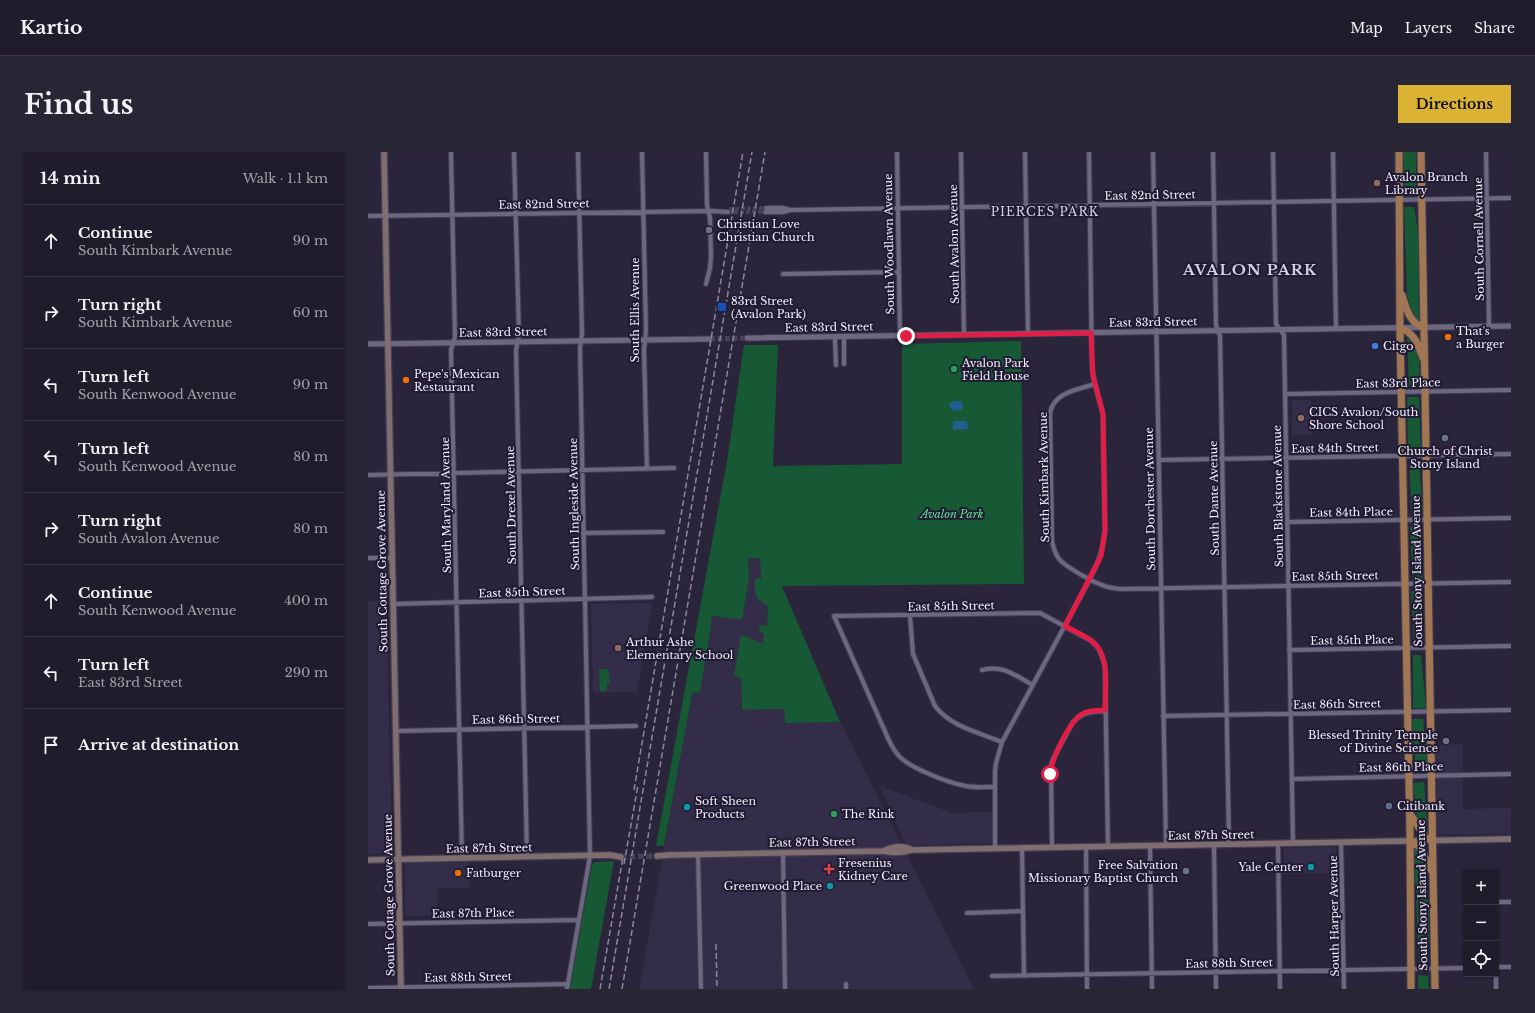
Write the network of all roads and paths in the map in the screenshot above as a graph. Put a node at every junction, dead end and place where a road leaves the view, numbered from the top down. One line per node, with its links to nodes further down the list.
1 (384, 152): 37 (main road, South Cottage Grove Avenue)
2 (451, 152): 35 (street, South Maryland Avenue)
3 (514, 152): 36 (street, South Drexel Avenue)
4 (578, 152): 34 (street, South Ingleside Avenue)
5 (642, 152): 33 (street, South Ellis Avenue)
6 (706, 152): 31 (street)
7 (896, 152): 29 (street, South Woodlawn Avenue)
8 (961, 152): 28 (street, South Avalon Avenue)
9 (1025, 152): 27 (street)
10 (1088, 152): 26 (street)
11 (1153, 152): 25 (street, South Dorchester Avenue)
12 (1213, 152): 24 (street, South Dante Avenue)
13 (1273, 152): 23 (street, South Blackstone Avenue)
14 (1333, 152): 22 (street)
15 (1399, 152): 20 (highway, South Stony Island Avenue)
16 (1421, 152): 21 (highway, South Stony Island Avenue)
17 (1486, 152): 18 (street, South Cornell Avenue)
18 (1487, 198): 19 (street, East 82nd Street); 21 (street, East 82nd Street); 43 (street, South Cornell Avenue)
19 (1511, 198)
20 (1399, 200): 21 (street, East 82nd Street); 22 (street, East 82nd Street); 42 (highway, South Stony Island Avenue)
21 (1422, 200): 45 (highway, South Stony Island Avenue)
22 (1334, 201): 23 (street, East 82nd Street); 47 (street)
23 (1274, 202): 24 (street, East 82nd Street); 48 (street, South Blackstone Avenue)
24 (1214, 203): 25 (street, East 82nd Street); 49 (street, South Dante Avenue)
25 (1154, 204): 26 (street, East 82nd Street); 50 (street, South Dorchester Avenue)
26 (1090, 205): 27 (street, East 82nd Street); 51 (street)
27 (1026, 206): 28 (street, East 82nd Street); 52 (street)
28 (962, 207): 29 (street, East 82nd Street); 53 (street, South Avalon Avenue)
29 (898, 208): 30 (street, East 82nd Street); 39 (street, South Woodlawn Avenue)
30 (766, 210)
31 (708, 211): 32 (street, East 82nd Street); 33 (street, East 82nd Street); 41 (street)
32 (729, 211)
33 (644, 212): 34 (street, East 82nd Street); 60 (street, South Ellis Avenue)
34 (580, 213): 36 (street, East 82nd Street); 59 (street, South Ingleside Avenue)
35 (452, 214): 36 (street, East 82nd Street); 37 (street, East 82nd Street); 62 (street, South Maryland Avenue)
36 (515, 214): 61 (street, South Drexel Avenue)
37 (385, 215): 38 (street, East 82nd Street); 64 (main road, South Cottage Grove Avenue)
38 (368, 216)
39 (899, 272): 40 (street); 54 (street, South Woodlawn Avenue)
40 (783, 274)
41 (706, 284)
42 (1400, 290): 45 (highway); 46 (highway, South Stony Island Avenue)
43 (1489, 326): 44 (street, East 83rd Street); 45 (street, East 83rd Street)
44 (1511, 326)
45 (1424, 327): 46 (street, East 83rd Street); 65 (highway, South Stony Island Avenue)
46 (1400, 328): 47 (street, East 83rd Street); 65 (highway); 71 (highway, South Stony Island Avenue)
47 (1336, 329): 48 (street, East 83rd Street)
48 (1280, 330): 49 (street, East 83rd Street); 72 (street, South Blackstone Avenue)
49 (1218, 331): 50 (street, East 83rd Street); 77 (street, South Dante Avenue)
50 (1156, 332): 51 (street, East 83rd Street); 78 (street, South Dorchester Avenue)
51 (1091, 333): 52 (street, East 83rd Street); 68 (street)
52 (1028, 334): 53 (street, East 83rd Street)
53 (964, 335): 54 (street, East 83rd Street)
54 (900, 336): 55 (street, East 83rd Street)
55 (844, 337): 57 (street, East 83rd Street); 67 (street)
56 (747, 338): 57 (street, East 83rd Street)
57 (835, 338): 66 (street)
58 (710, 339): 60 (street, East 83rd Street)
59 (581, 340): 60 (street, East 83rd Street); 61 (street, East 83rd Street); 81 (street, South Ingleside Avenue)
60 (645, 340): 80 (street, South Ellis Avenue)
61 (518, 341): 62 (street, East 83rd Street); 82 (street, South Drexel Avenue)
62 (453, 342): 64 (street, East 83rd Street); 83 (street, South Maryland Avenue)
63 (368, 344): 64 (street, East 83rd Street)
64 (388, 344): 85 (main road, South Cottage Grove Avenue)
65 (1424, 362): 70 (highway, South Stony Island Avenue)
66 (836, 364)
67 (844, 364)
68 (1095, 384): 94 (street); 94 (street, South Kimbark Avenue)
69 (1511, 390): 70 (street, East 83rd Place)
70 (1425, 391): 71 (street, East 83rd Place); 74 (highway, South Stony Island Avenue)
71 (1401, 392): 72 (street, East 83rd Place); 75 (highway, South Stony Island Avenue)
72 (1285, 394): 76 (street, South Blackstone Avenue)
73 (1511, 454): 74 (street, East 84th Street)
74 (1426, 455): 75 (street, East 84th Street); 88 (highway, South Stony Island Avenue)
75 (1402, 456): 76 (street, East 84th Street); 87 (highway, South Stony Island Avenue)
76 (1286, 458): 77 (street, East 84th Street); 89 (street, South Blackstone Avenue)
77 (1222, 459): 78 (street, East 84th Street); 99 (street, South Dante Avenue)
78 (1159, 460): 100 (street, South Dorchester Avenue)
79 (674, 468): 80 (street)
80 (647, 469): 81 (street)
81 (582, 470): 82 (street); 91 (street, South Ingleside Avenue)
82 (519, 472): 83 (street); 103 (street, South Drexel Avenue)
83 (454, 473): 85 (street); 104 (street, South Maryland Avenue)
84 (368, 475): 85 (street)
85 (390, 475): 93 (main road, South Cottage Grove Avenue)
86 (1511, 518): 88 (street, East 84th Place)
87 (1404, 520): 88 (street, East 84th Place); 89 (street, East 84th Place); 96 (highway, South Stony Island Avenue)
88 (1427, 520): 97 (highway, South Stony Island Avenue)
89 (1287, 522): 98 (street, South Blackstone Avenue)
90 (663, 532): 91 (street)
91 (583, 533): 102 (street, South Ingleside Avenue)
92 (368, 558): 93 (street)
93 (392, 558): 105 (main road, South Cottage Grove Avenue)
94 (1090, 579): 100 (street, East 85th Street); 107 (street)
95 (1511, 582): 97 (street, East 85th Street)
96 (1405, 584): 97 (street, East 85th Street); 98 (street, East 85th Street); 110 (highway, South Stony Island Avenue)
97 (1428, 584): 109 (highway, South Stony Island Avenue)
98 (1288, 586): 99 (street, East 85th Street); 111 (street, South Blackstone Avenue)
99 (1224, 588): 100 (street, East 85th Street); 119 (street, South Dante Avenue)
100 (1161, 589): 120 (street, South Dorchester Avenue)
101 (652, 597): 102 (street, East 85th Street)
102 (585, 598): 103 (street, East 85th Street); 122 (street, South Ingleside Avenue)
103 (522, 600): 104 (street, East 85th Street); 123 (street, South Drexel Avenue)
104 (457, 603): 105 (street, East 85th Street); 124 (street, South Maryland Avenue)
105 (393, 604): 125 (main road, South Cottage Grove Avenue)
106 (910, 616): 107 (street, East 85th Street); 126 (street); 131 (street, East 85th Street)
107 (1065, 626): 113 (street); 114 (street, East 85th Street)
108 (1511, 646): 109 (street, East 85th Place)
109 (1429, 647): 110 (street, East 85th Place); 117 (highway, South Stony Island Avenue)
110 (1406, 648): 111 (street, East 85th Place); 116 (highway, South Stony Island Avenue)
111 (1289, 650): 118 (street, South Blackstone Avenue)
112 (982, 670): 113 (street)
113 (1032, 685): 126 (street)
114 (1105, 710): 142 (street, East 85th Street); 146 (street)
115 (1511, 710): 117 (street, East 86th Street)
116 (1407, 712): 117 (street, East 86th Street); 118 (street, East 86th Street); 128 (highway, South Stony Island Avenue)
117 (1431, 712): 129 (highway, South Stony Island Avenue)
118 (1290, 714): 119 (street, East 86th Street); 130 (street, South Blackstone Avenue)
119 (1227, 715): 120 (street, East 86th Street); 140 (street, South Dante Avenue)
120 (1163, 716): 141 (street, South Dorchester Avenue)
121 (636, 726): 122 (street, East 86th Street)
122 (588, 727): 123 (street, East 86th Street); 152 (street, South Ingleside Avenue)
123 (524, 728): 124 (street, East 86th Street); 153 (street, South Drexel Avenue)
124 (460, 730): 125 (street, East 86th Street); 154 (street, South Maryland Avenue)
125 (396, 731): 155 (main road, South Cottage Grove Avenue)
126 (1002, 742): 131 (street)
127 (1511, 774): 129 (street, East 86th Place)
128 (1408, 776): 129 (street, East 86th Place); 130 (street, East 86th Place); 132 (highway, South Stony Island Avenue)
129 (1432, 776): 134 (highway, South Stony Island Avenue)
130 (1292, 779): 138 (street, South Blackstone Avenue)
131 (994, 786): 147 (street)
132 (1410, 814): 134 (highway); 135 (highway, South Stony Island Avenue)
133 (1511, 839): 134 (main road, East 87th Street)
134 (1432, 840): 135 (main road, East 87th Street); 157 (highway, South Stony Island Avenue)
135 (1410, 841): 136 (main road, East 87th Street); 157 (highway); 169 (highway, South Stony Island Avenue)
136 (1341, 842): 138 (main road, East 87th Street); 170 (street, South Harper Avenue)
137 (1278, 843): 138 (main road, East 87th Street); 140 (main road, East 87th Street); 171 (street)
138 (1293, 843)
139 (1214, 844): 140 (main road, East 87th Street); 141 (main road, East 87th Street); 172 (street)
140 (1229, 844)
141 (1166, 845): 143 (main road, East 87th Street)
142 (1108, 846): 143 (main road, East 87th Street); 144 (main road, East 87th Street)
143 (1150, 846): 173 (street)
144 (1086, 847): 146 (main road, East 87th Street); 174 (street)
145 (1022, 848): 146 (main road, East 87th Street); 147 (main road, East 87th Street); 160 (street)
146 (1052, 848)
147 (995, 849): 148 (main road, East 87th Street)
148 (783, 852): 150 (main road, East 87th Street); 184 (street)
149 (657, 854): 150 (main road, East 87th Street)
150 (698, 854): 183 (street)
151 (622, 855): 152 (main road, East 87th Street)
152 (590, 856): 153 (main road, East 87th Street); 162 (street, South Ingleside Avenue)
153 (527, 857): 154 (main road, East 87th Street)
154 (462, 858): 155 (main road, East 87th Street)
155 (399, 859): 156 (main road, East 87th Street); 164 (main road, South Cottage Grove Avenue)
156 (368, 860)
157 (1432, 875): 167 (highway, South Stony Island Avenue)
158 (1499, 902): 159 (street)
159 (1511, 902)
160 (1023, 911): 161 (street); 176 (street)
161 (966, 913)
162 (579, 920): 164 (street, East 87th Place); 178 (street, South Ingleside Avenue)
163 (368, 924): 164 (street, East 87th Place)
164 (400, 924): 181 (main road, South Cottage Grove Avenue)
165 (1499, 967): 166 (street)
166 (1511, 967)
167 (1434, 968): 168 (street, East 88th Street); 169 (street, East 88th Street); 192 (highway, South Stony Island Avenue)
168 (1463, 968)
169 (1411, 969): 170 (street, East 88th Street); 191 (highway, South Stony Island Avenue)
170 (1344, 970): 171 (street, East 88th Street); 190 (street, South Harper Avenue)
171 (1280, 971): 172 (street, East 88th Street); 189 (street)
172 (1216, 972): 173 (street, East 88th Street); 188 (street)
173 (1152, 973): 174 (street, East 88th Street); 187 (street)
174 (1087, 974): 176 (street, East 88th Street); 186 (street)
175 (992, 976): 176 (street, East 88th Street)
176 (1024, 976)
177 (1496, 977): 193 (street)
178 (568, 984): 181 (street, East 88th Street); 182 (street, South Ingleside Avenue)
179 (846, 984): 185 (street)
180 (368, 988): 181 (street, East 88th Street)
181 (401, 988)
182 (567, 989)
183 (701, 989)
184 (785, 989)
185 (846, 989)
186 (1087, 989)
187 (1152, 989)
188 (1216, 989)
189 (1280, 989)
190 (1344, 989)
191 (1411, 989)
192 (1434, 989)
193 (1496, 989)

